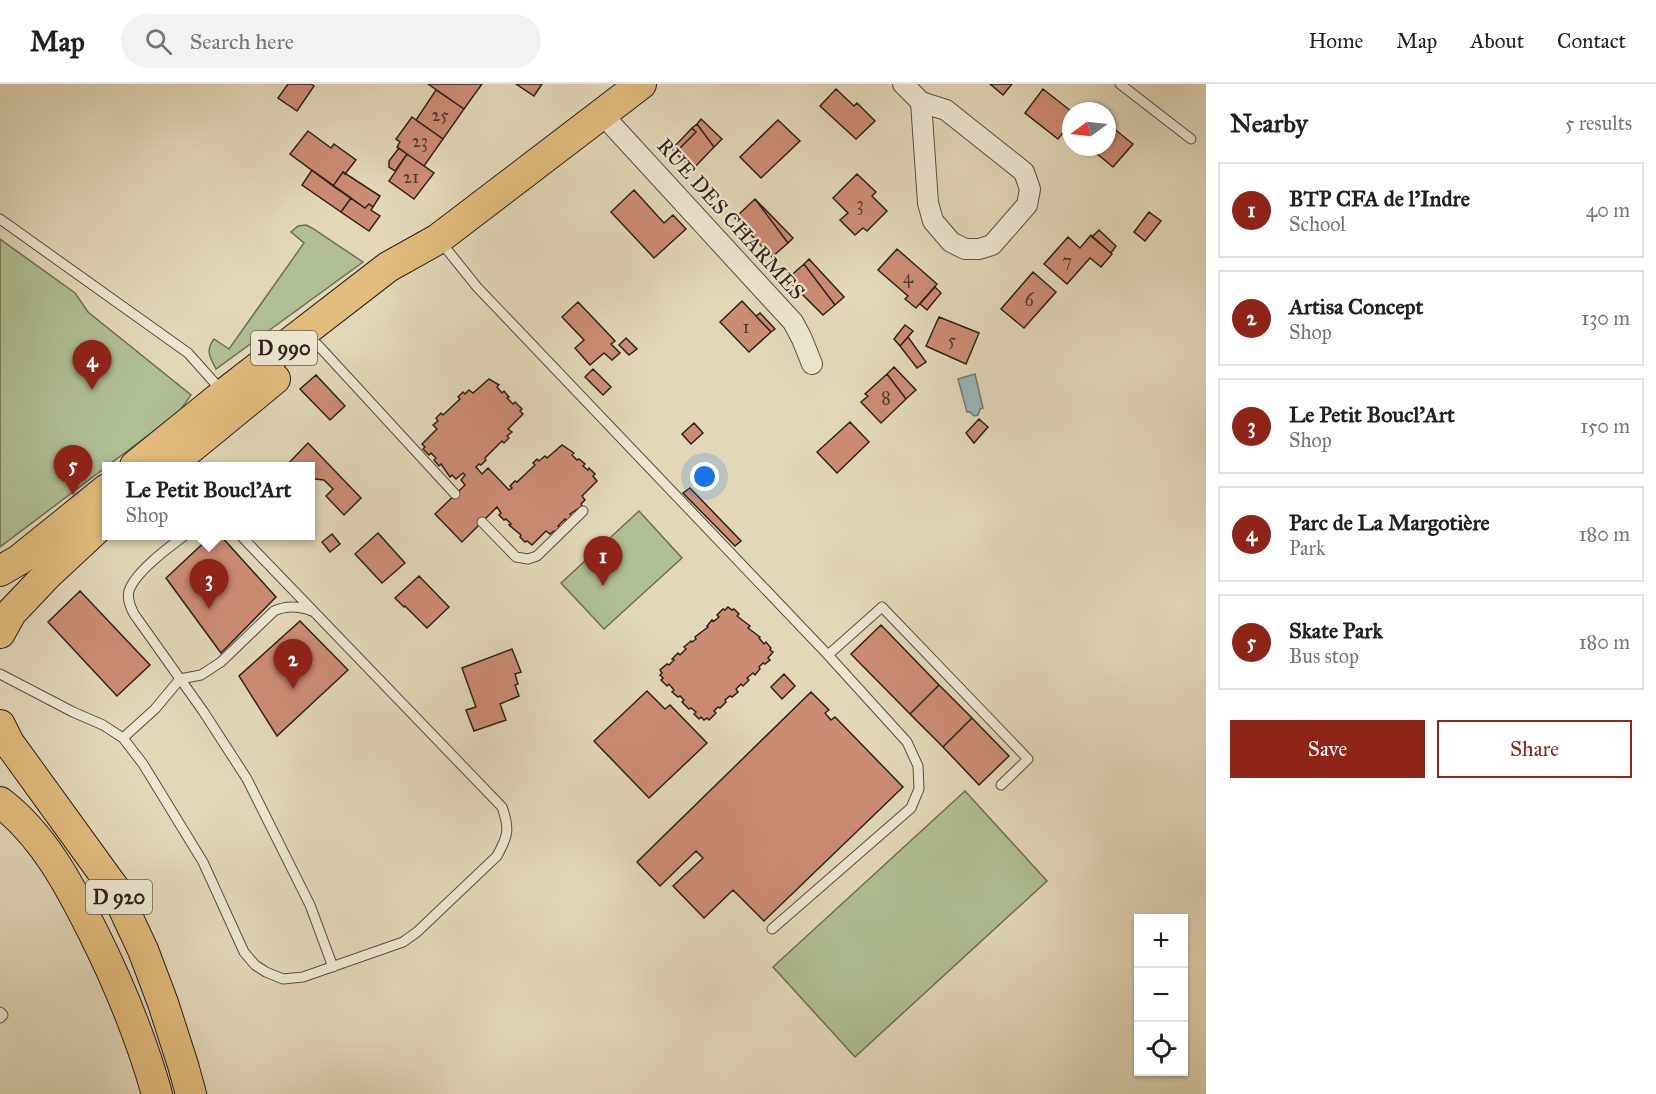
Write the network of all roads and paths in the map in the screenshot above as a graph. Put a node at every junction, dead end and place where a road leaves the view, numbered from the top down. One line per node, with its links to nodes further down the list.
1 (641, 84): 5 (main road, D 990)
2 (903, 84): 4 (street)
3 (1120, 84): 6 (lane)
4 (921, 102): 4 (street)
5 (602, 114): 8 (main road, D 990); 10 (street, RUE DES CHARMES)
6 (1191, 140)
7 (0, 219): 11 (lane)
8 (438, 239): 9 (main road); 11 (main road, D 990); 24 (lane)
9 (317, 344): 13 (main road); 15 (lane)
10 (812, 364)
11 (225, 393): 12 (main road, D 990)
12 (140, 462)
13 (174, 462)
14 (102, 493): 21 (main road)
15 (455, 494)
16 (583, 511): 17 (lane)
17 (482, 522)
18 (102, 524): 23 (main road)
19 (178, 540): 26 (lane)
20 (245, 540): 22 (lane)
21 (0, 571)
22 (315, 613): 26 (lane); 32 (lane)
23 (0, 633)
24 (828, 655): 29 (lane); 31 (lane)
25 (0, 674): 28 (lane)
26 (180, 679): 28 (lane); 32 (lane)
27 (0, 725): 36 (main road, D 920)
28 (123, 738): 32 (lane)
29 (1001, 785)
30 (0, 802): 35 (main road, D 920)
31 (772, 929)
32 (333, 967)
33 (0, 1012): 34 (lane)
34 (0, 1018)
35 (157, 1094)
36 (191, 1094)

